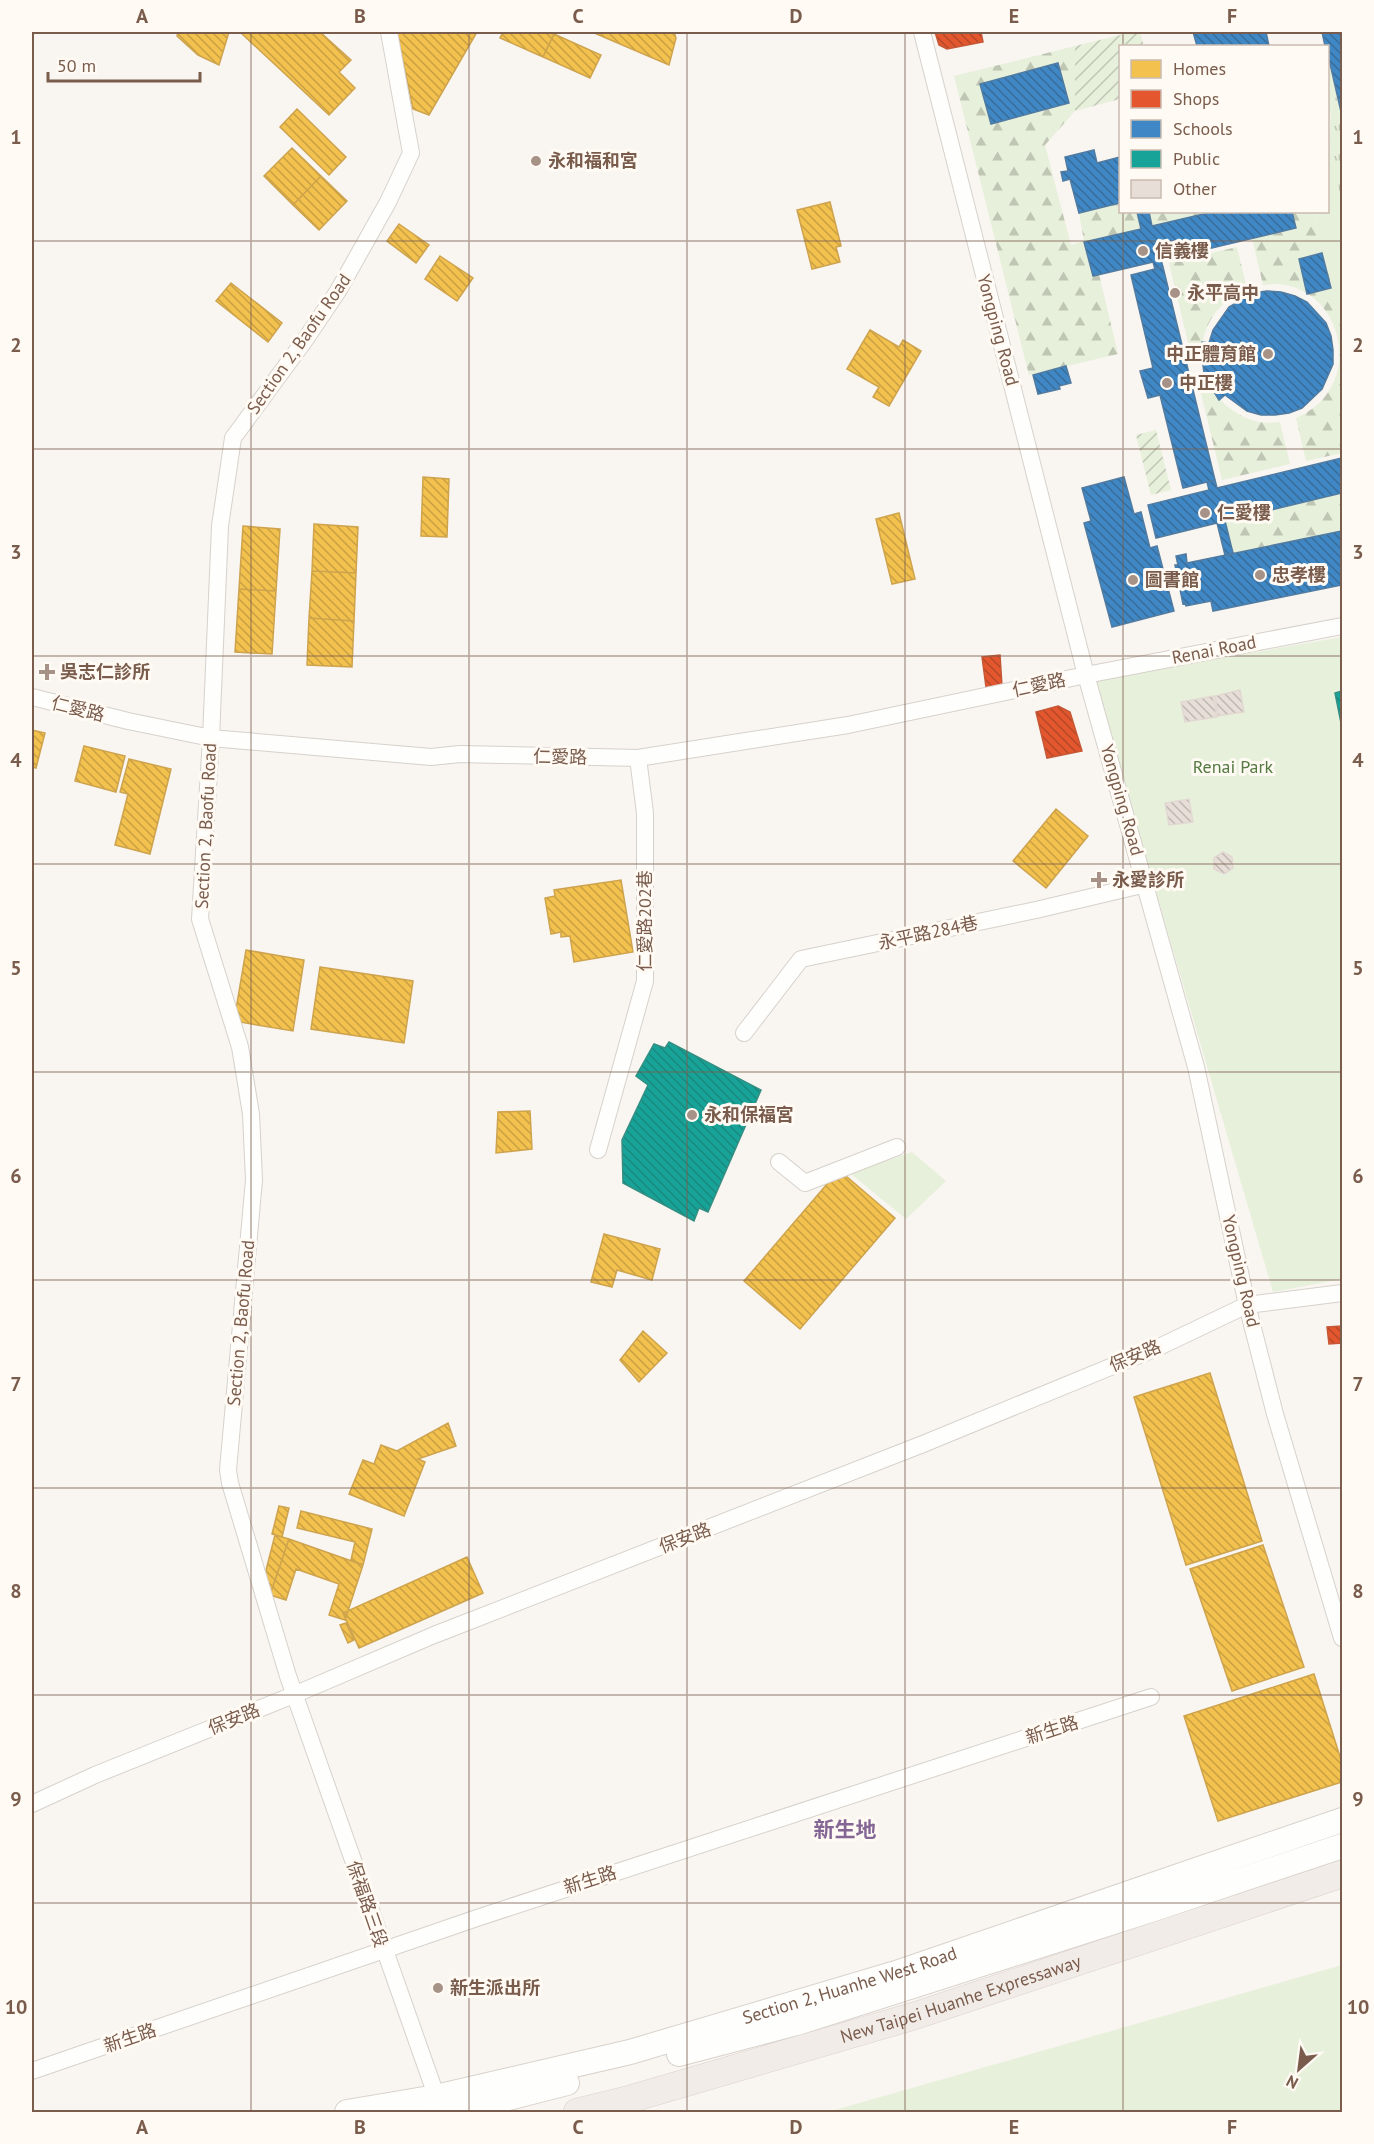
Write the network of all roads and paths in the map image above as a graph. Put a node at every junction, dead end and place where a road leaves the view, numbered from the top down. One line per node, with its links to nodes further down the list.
1 (389, 32): 6 (street, Section 2, Baofu Road)
2 (921, 32): 4 (street, Yongping Road)
3 (1342, 626): 4 (street, Renai Road)
4 (1086, 675): 7 (street, 仁愛路); 8 (street, Yongping Road)
5 (32, 697): 6 (street, 仁愛路)
6 (211, 738): 7 (street, 仁愛路); 16 (street, Section 2, Baofu Road)
7 (639, 758): 11 (street, 仁愛路202巷)
8 (1146, 884): 9 (street, 永平路284巷); 14 (street, Yongping Road)
9 (744, 1033)
10 (897, 1147): 12 (street)
11 (598, 1149)
12 (779, 1162)
13 (1342, 1293): 14 (street, 保安路)
14 (1247, 1305): 15 (street, Yongping Road); 16 (street, 保安路)
15 (1342, 1635)
16 (296, 1694): 18 (street, 保安路); 22 (street, 保福路三段)
17 (1151, 1697): 22 (street, 新生路)
18 (32, 1804)
19 (1342, 1820): 24 (main road, Section 2, Huanhe West Road)
20 (1342, 1846): 24 (main road, Section 2, Huanhe West Road)
21 (1342, 1874): 26 (highway, New Taipei Huanhe Expressaway)
22 (384, 1951): 23 (street, 新生路); 24 (street, 保福路三段)
23 (32, 2071)
24 (444, 2107): 25 (main road, Section 2, Huanhe West Road)
25 (348, 2112)
26 (577, 2112)

